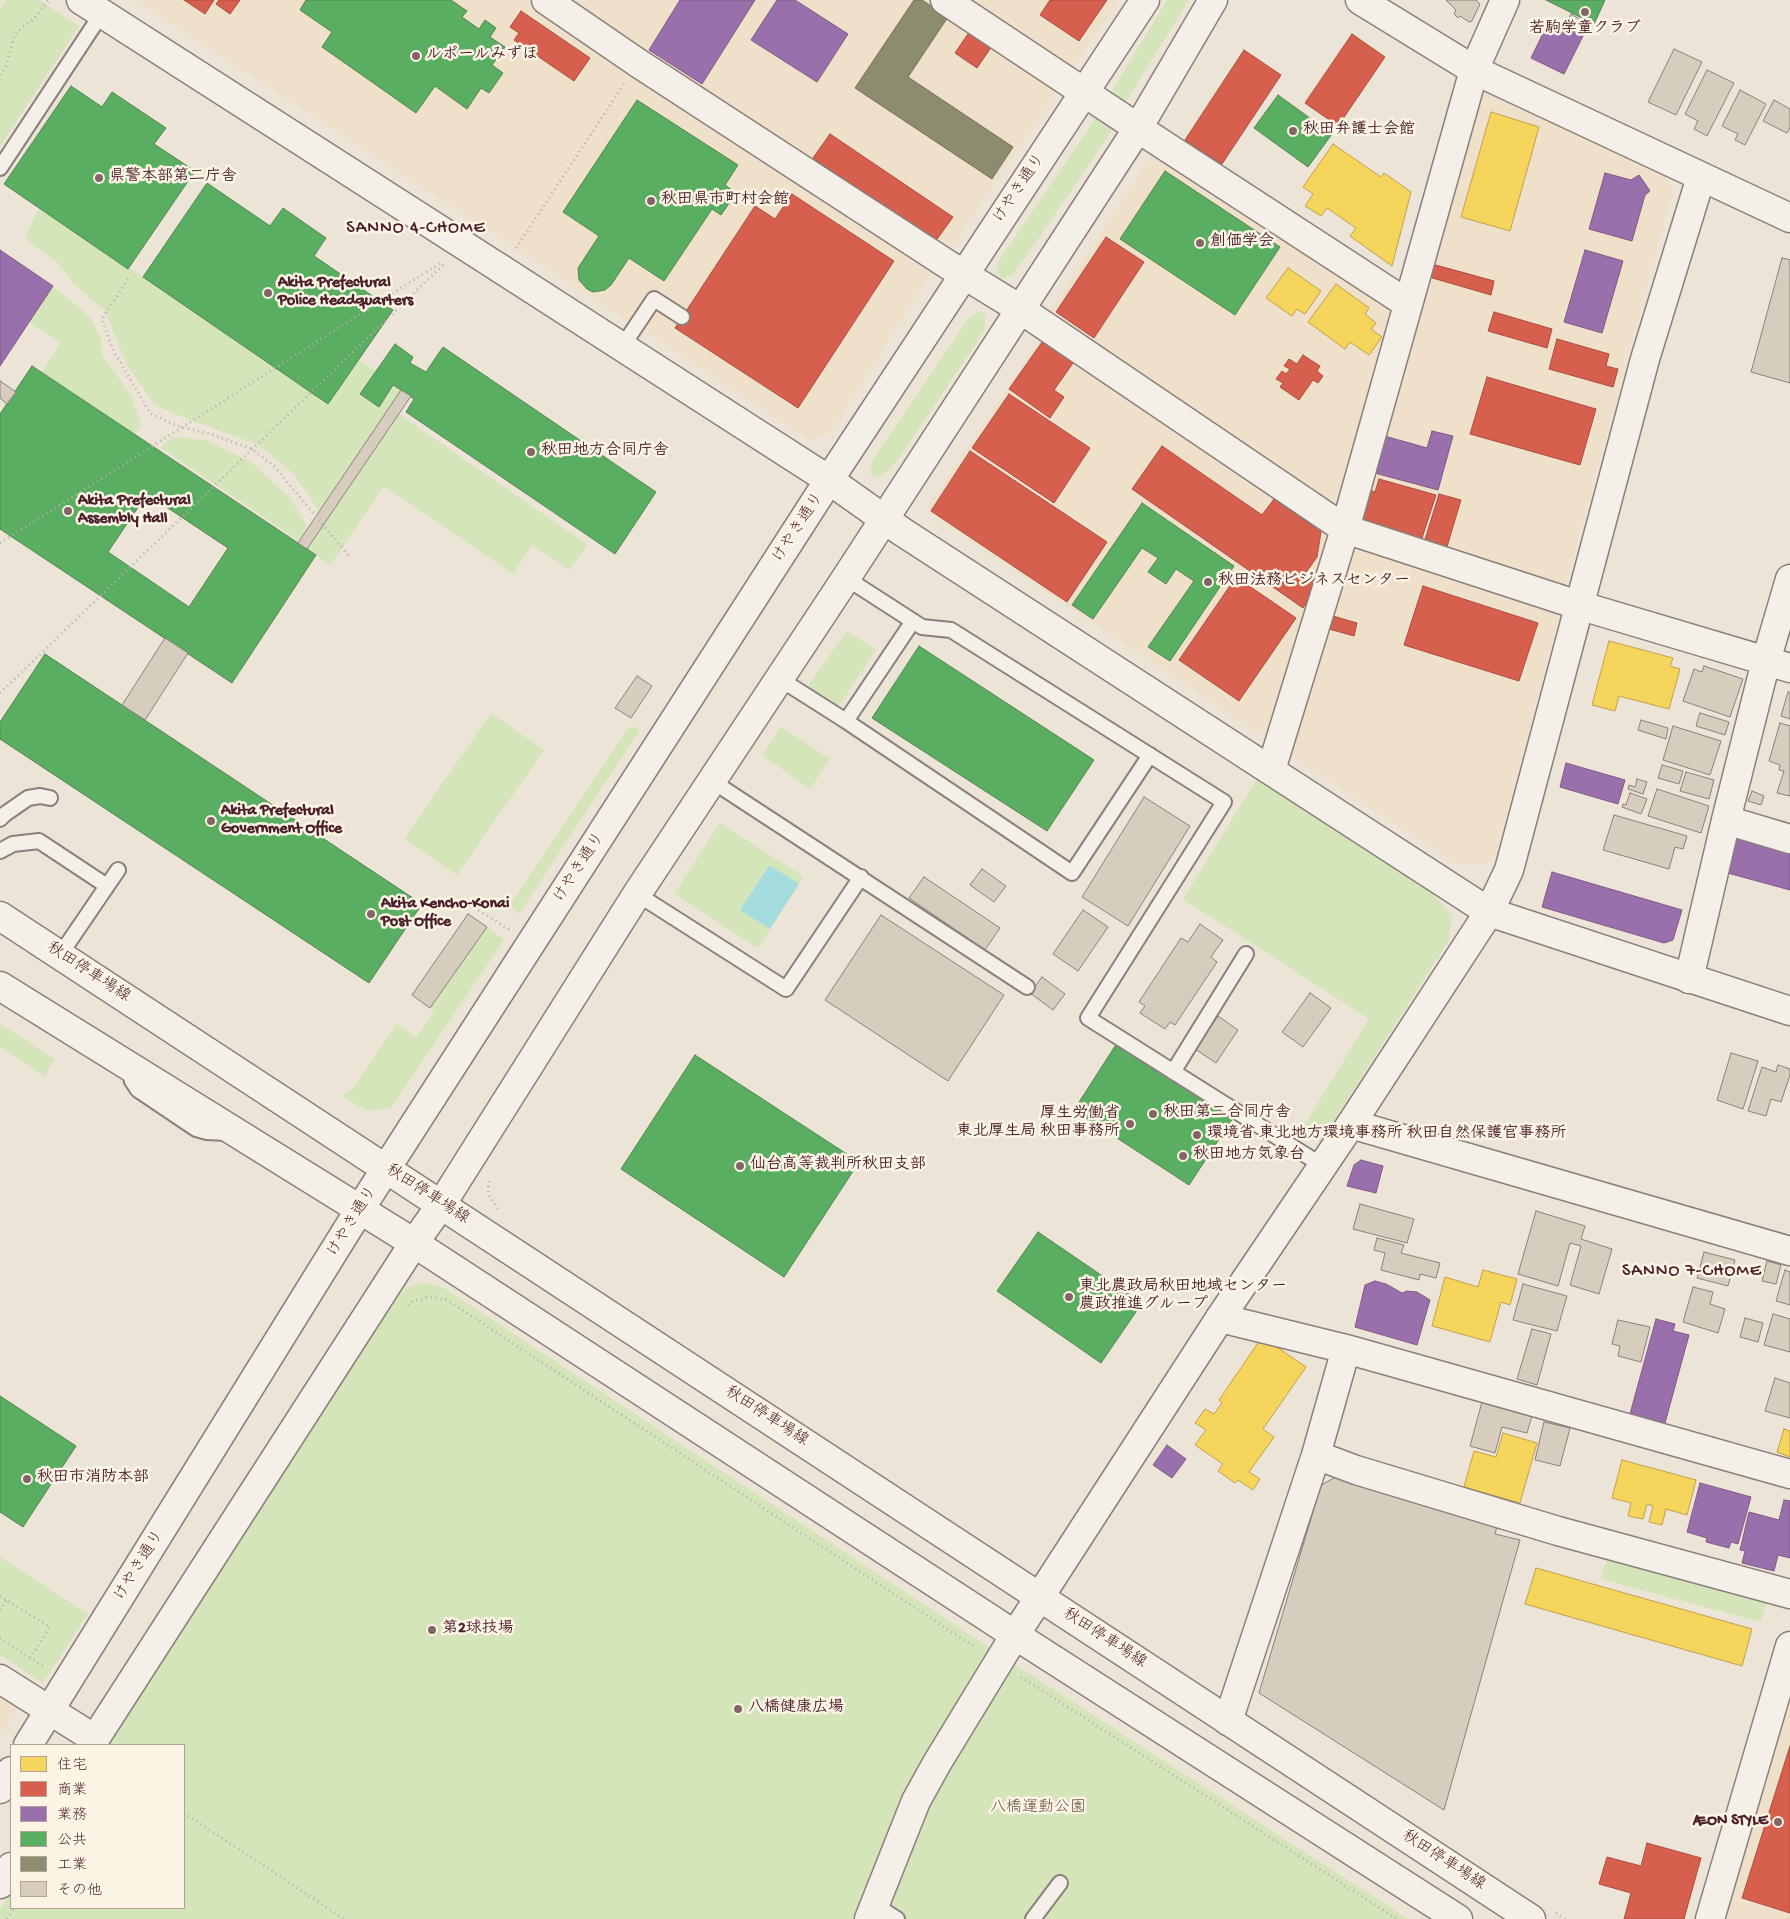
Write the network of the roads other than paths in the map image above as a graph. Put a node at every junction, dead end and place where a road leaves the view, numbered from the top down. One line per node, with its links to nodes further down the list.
1 (945, 0): 9 (street)
2 (1145, 0): 9 (street, けやき通り)
3 (1213, 0): 10 (street)
4 (1360, 0): 8 (street)
5 (1505, 0): 8 (street)
6 (556, 3): 14 (street)
7 (92, 6): 11 (lane); 18 (street)
8 (1474, 70): 12 (street); 15 (street)
9 (1085, 91): 10 (street); 14 (street, けやき通り)
10 (1138, 128): 15 (street); 16 (street)
11 (0, 168)
12 (1702, 177): 13 (street); 24 (street)
13 (1790, 218)
14 (963, 275): 16 (street); 19 (street, けやき通り)
15 (1408, 304): 21 (street)
16 (1020, 309): 20 (street); 21 (street)
17 (682, 317): 18 (lane)
18 (622, 347): 19 (street)
19 (830, 480): 20 (street); 52 (street, けやき通り)
20 (883, 519): 22 (street); 30 (street)
21 (1345, 529): 24 (street); 30 (street)
22 (846, 578): 25 (lane); 27 (street)
23 (1790, 579): 26 (street)
24 (1578, 605): 26 (street); 41 (street)
25 (912, 621): 28 (lane); 29 (lane)
26 (1778, 664): 34 (street)
27 (780, 679): 28 (lane); 31 (street)
28 (846, 721): 29 (lane)
29 (1150, 755): 49 (lane)
30 (1271, 770): 41 (street)
31 (712, 781): 38 (lane); 40 (street)
32 (50, 798): 33 (lane)
33 (0, 819)
34 (1726, 820): 35 (street); 45 (street)
35 (1790, 839)
36 (0, 851): 39 (lane)
37 (118, 870): 39 (lane)
38 (861, 877): 40 (lane); 47 (lane)
39 (107, 886): 44 (lane)
40 (637, 894): 53 (street)
41 (1489, 912): 45 (street); 50 (street)
42 (0, 916): 44 (street, 秋田停車場線)
43 (1246, 954): 49 (lane)
44 (60, 955): 52 (street, 秋田停車場線)
45 (1689, 979): 48 (street)
46 (0, 986): 54 (street)
47 (1027, 986)
48 (1790, 1011)
49 (1173, 1072): 51 (lane)
50 (1351, 1124): 51 (street); 56 (street)
51 (1323, 1166): 57 (street)
52 (386, 1168): 53 (street, 秋田停車場線); 54 (street, けやき通り)
53 (441, 1204): 55 (street); 62 (street, 秋田停車場線)
54 (360, 1209): 55 (street); 66 (street, けやき通り)
55 (414, 1243): 63 (street); 68 (street)
56 (1790, 1251)
57 (1220, 1318): 58 (street); 62 (street)
58 (1346, 1348): 59 (street); 60 (street)
59 (1316, 1455): 61 (street); 67 (street)
60 (1790, 1474)
61 (1790, 1594)
62 (1040, 1597): 63 (street); 67 (street, 秋田停車場線)
63 (1015, 1635): 75 (street); 79 (street)
64 (1790, 1646): 80 (street)
65 (0, 1679): 66 (street)
66 (50, 1711): 68 (street); 69 (street, けやき通り)
67 (1228, 1720): 76 (street, 秋田停車場線)
68 (93, 1742)
69 (29, 1744)
70 (10, 1773): 71 (street)
71 (0, 1789)
72 (10, 1869): 74 (street)
73 (1060, 1883): 78 (lane)
74 (0, 1884)
75 (872, 1912): 77 (lane)
76 (1542, 1915)
77 (897, 1919)
78 (1033, 1919)
79 (1458, 1919)
80 (1710, 1919)

